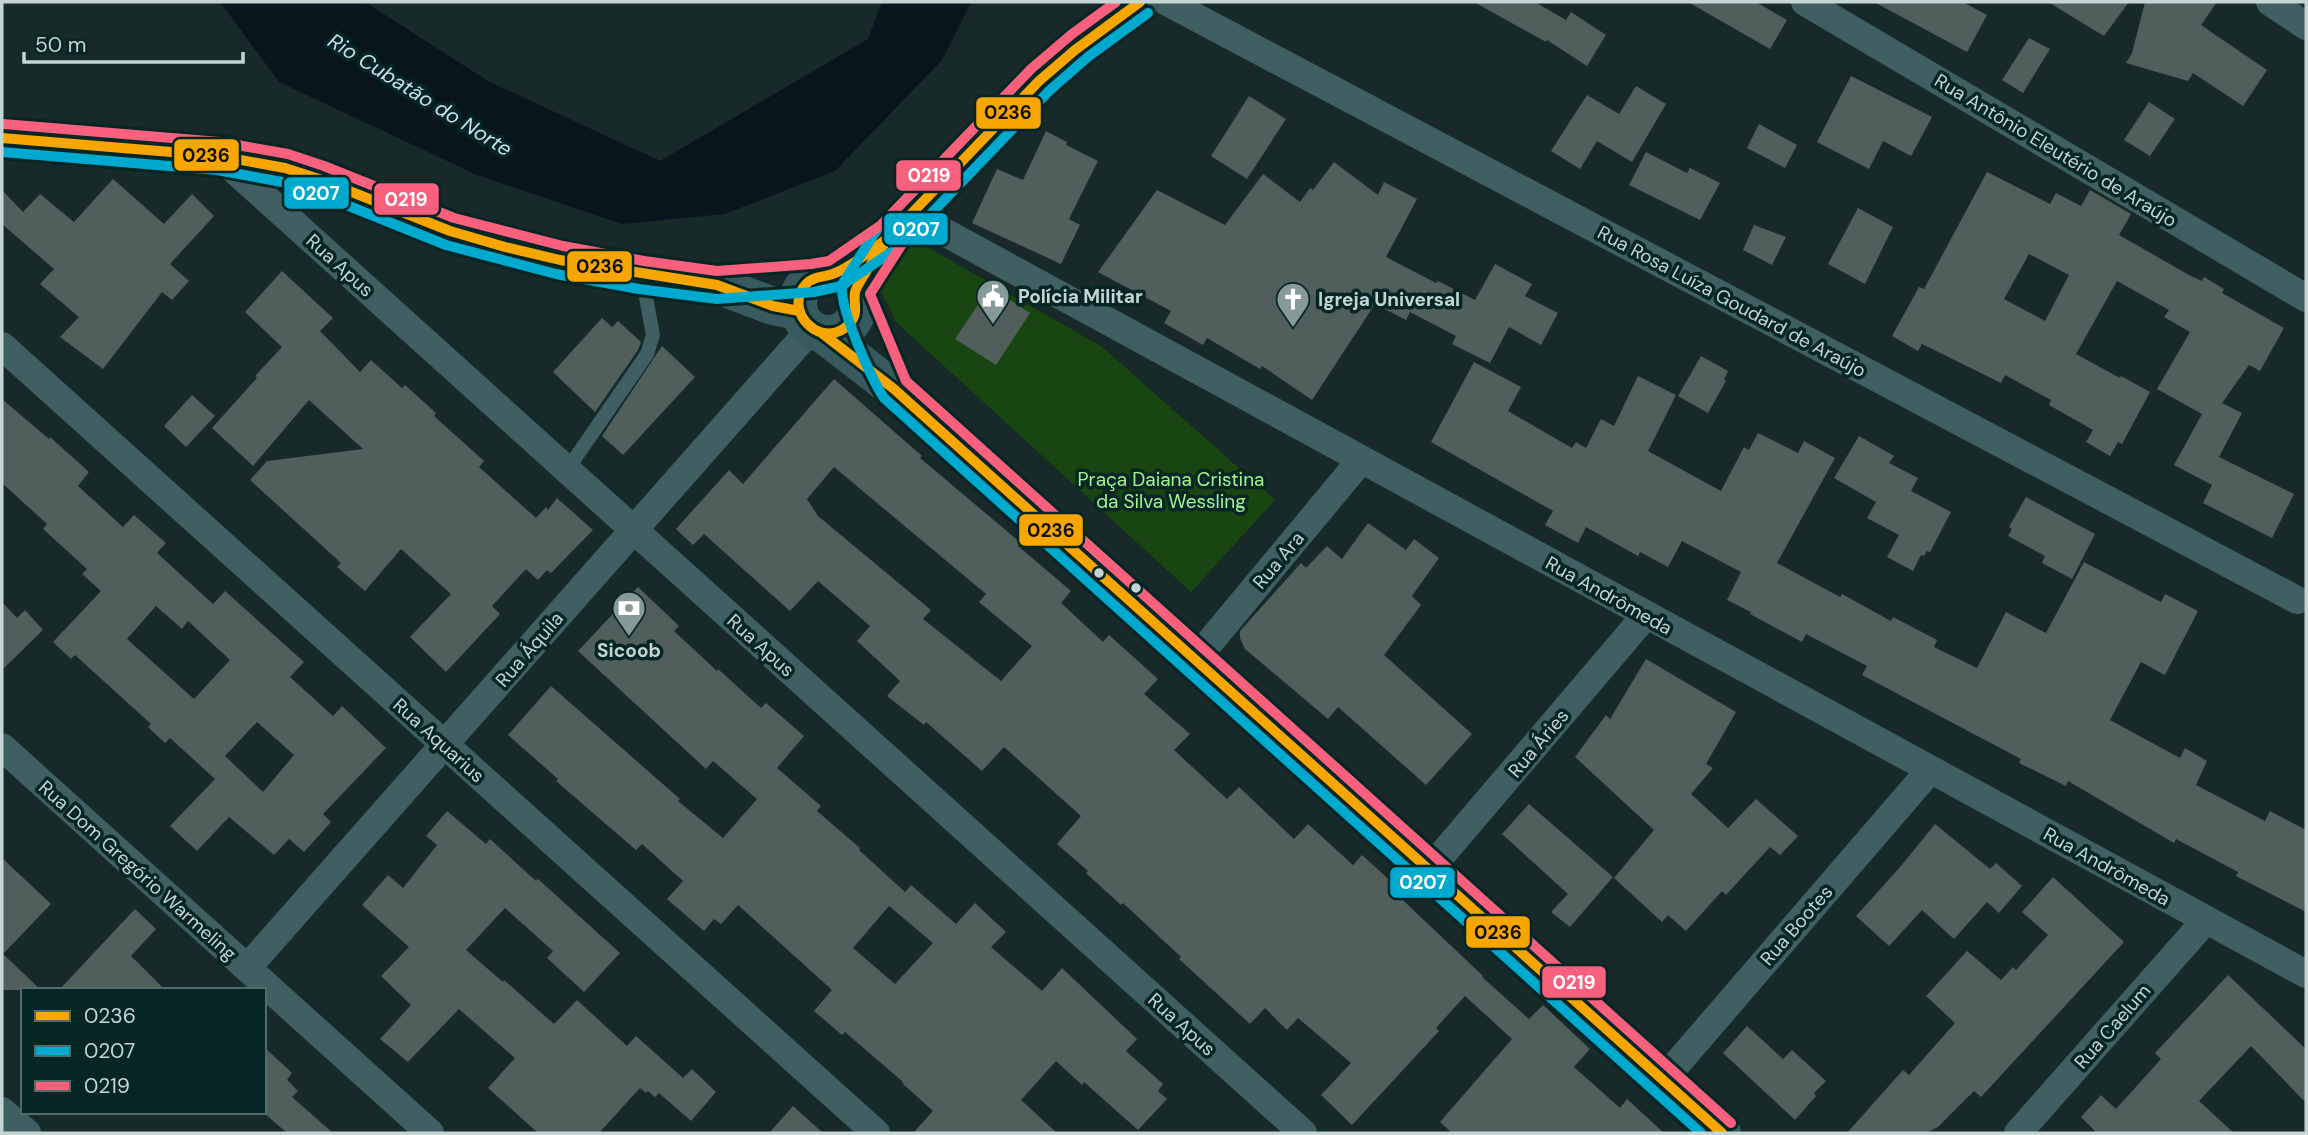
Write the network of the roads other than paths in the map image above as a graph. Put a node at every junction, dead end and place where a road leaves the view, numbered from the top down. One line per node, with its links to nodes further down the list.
1 (1140, 2): 8 (main road)
2 (1167, 2): 16 (street, Rua Rosa Luíza Goudard de Araújo)
3 (1805, 2): 10 (street, Rua Antônio Eleutério de Araújo)
4 (2270, 2): 5 (street)
5 (2301, 15)
6 (2, 138): 7 (main road)
7 (219, 156): 9 (main road); 14 (street, Rua Apus)
8 (902, 226): 11 (main road); 13 (street, Rua Andrômeda)
9 (642, 275): 11 (main road); 14 (lane)
10 (2306, 298)
11 (828, 303): 15 (street, Rua Áquila); 18 (main road)
12 (2, 346): 19 (street, Rua Aquarius)
13 (1361, 460): 17 (street, Rua Andrômeda); 18 (street, Rua Ara)
14 (567, 470): 15 (street, Rua Apus)
15 (634, 530): 19 (street, Rua Áquila); 31 (street, Rua Apus)
16 (2297, 600)
17 (1646, 615): 21 (street, Rua Andrômeda); 22 (street, Rua Áries)
18 (1195, 660): 22 (main road)
19 (444, 744): 24 (street, Rua Áquila); 30 (street, Rua Aquarius)
20 (2, 747): 24 (street, Rua Dom Gregório Warmeling)
21 (1930, 770): 23 (street, Rua Andrômeda); 26 (street, Rua Bootes)
22 (1429, 870): 26 (main road)
23 (2206, 920): 25 (street, Rua Andrômeda); 33 (street, Rua Caelum)
24 (247, 968): 29 (street, Rua Dom Gregório Warmeling)
25 (2306, 974)
26 (1663, 1080): 32 (main road)
27 (2, 1111): 28 (street)
28 (27, 1133)
29 (430, 1133)
30 (876, 1133)
31 (1303, 1133)
32 (1721, 1133)
33 (2018, 1133)

